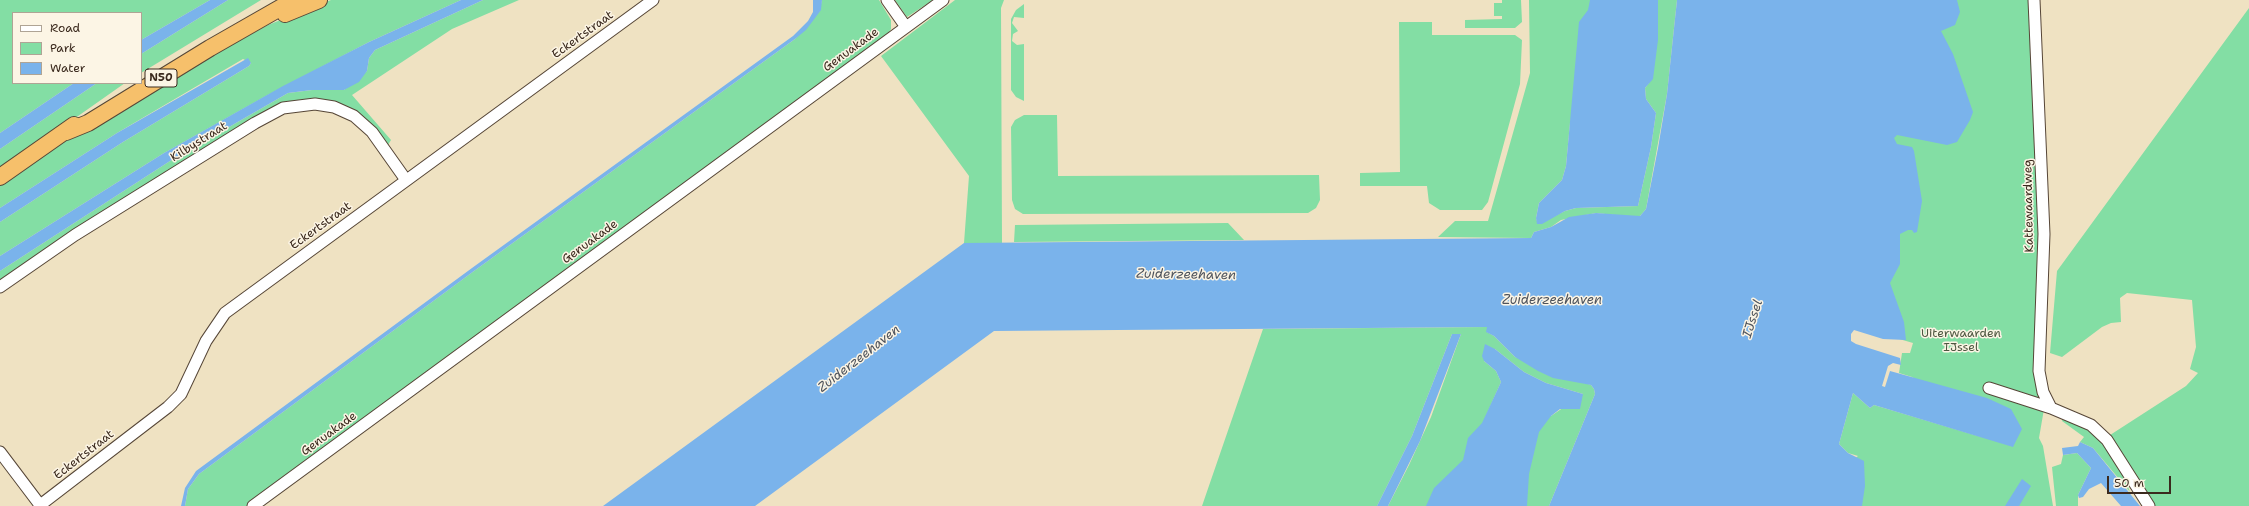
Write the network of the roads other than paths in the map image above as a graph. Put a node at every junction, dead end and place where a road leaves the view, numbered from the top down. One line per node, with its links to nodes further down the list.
1 (277, 0): 10 (highway, N50)
2 (294, 0): 9 (highway, N50)
3 (319, 0): 9 (highway, N50)
4 (653, 0): 14 (street, Eckertstraat)
5 (886, 0): 8 (street)
6 (943, 0): 8 (street, Genuakade)
7 (2034, 0): 17 (street, Kattewaardweg)
8 (906, 27): 20 (street, Genuakade)
9 (235, 34): 12 (highway, N50)
10 (142, 78)
11 (133, 84): 12 (highway, N50)
12 (66, 132): 13 (highway, N50)
13 (0, 177)
14 (406, 180): 15 (street, Kilbystraat); 19 (street, Eckertstraat)
15 (0, 288)
16 (1989, 388): 17 (street)
17 (2051, 408): 21 (street)
18 (0, 452): 19 (street)
19 (40, 506)
20 (253, 506)
21 (2149, 506)

